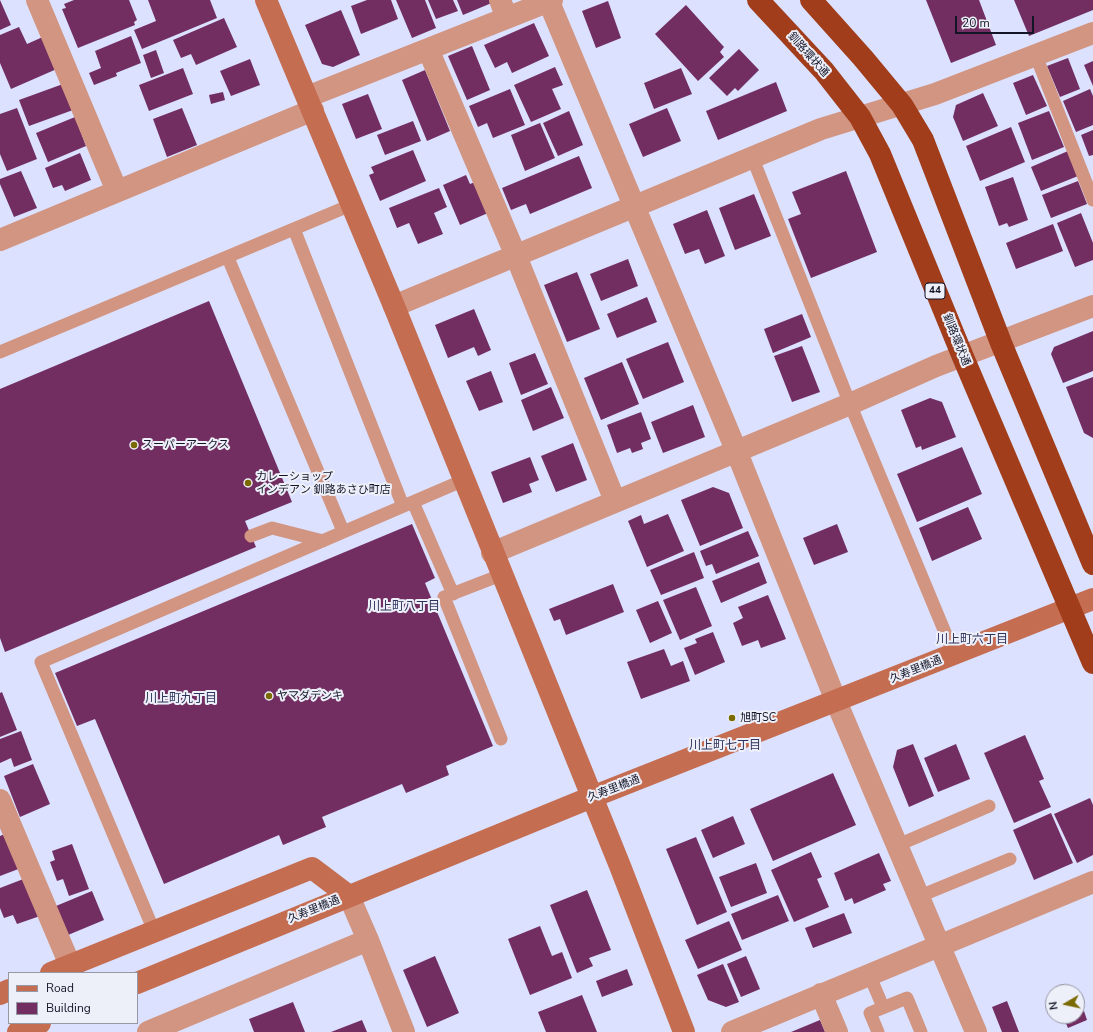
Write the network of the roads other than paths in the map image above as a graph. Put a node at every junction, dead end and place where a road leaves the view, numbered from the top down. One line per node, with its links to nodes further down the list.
1 (37, 0): 14 (street)
2 (266, 0): 10 (street)
3 (758, 0): 12 (highway, 釧路環状通 / 44)
4 (811, 0): 11 (highway)
5 (550, 1): 6 (street); 17 (street)
6 (504, 9): 8 (street)
7 (1093, 33): 9 (street)
8 (428, 49): 10 (street); 20 (street)
9 (1036, 56): 11 (street); 15 (lane)
10 (310, 104): 14 (street); 16 (street)
11 (902, 105): 12 (street); 24 (highway)
12 (860, 117): 13 (street); 26 (highway, 釧路環状通 / 44)
13 (752, 159): 17 (street); 27 (lane)
14 (116, 191): 19 (street)
15 (1093, 200)
16 (352, 205): 18 (lane); 22 (street)
17 (636, 207): 20 (street); 28 (street)
18 (294, 229): 21 (lane); 31 (lane)
19 (0, 240)
20 (516, 256): 22 (street); 30 (street)
21 (228, 258): 25 (lane); 32 (lane)
22 (394, 306): 29 (street)
23 (1093, 306): 24 (street)
24 (1001, 343): 26 (street); 36 (highway)
25 (0, 352)
26 (962, 357): 27 (street); 40 (highway, 釧路環状通 / 44)
27 (850, 404): 28 (street); 41 (lane)
28 (736, 450): 30 (street); 43 (street)
29 (464, 480): 31 (lane); 35 (street)
30 (615, 501): 35 (street)
31 (408, 504): 32 (lane); 38 (lane)
32 (343, 531): 34 (lane)
33 (251, 536): 34 (lane)
34 (323, 541): 53 (lane)
35 (492, 553): 37 (street)
36 (1093, 564)
37 (501, 575): 38 (lane); 45 (street)
38 (453, 594): 44 (lane)
39 (1093, 599): 40 (street, 久寿里橋通)
40 (1070, 608): 41 (street, 久寿里橋通); 42 (highway, 釧路環状通 / 44)
41 (954, 654): 43 (street, 久寿里橋通)
42 (1093, 663)
43 (836, 701): 45 (street, 久寿里橋通); 48 (street)
44 (501, 739)
45 (592, 797): 51 (street, 久寿里橋通); 66 (street)
46 (0, 800): 56 (street)
47 (989, 806): 48 (lane)
48 (898, 845): 52 (street)
49 (1010, 859): 52 (lane)
50 (1093, 882): 55 (street)
51 (349, 896): 53 (street); 54 (street); 58 (street, 久寿里橋通)
52 (920, 896): 55 (street)
53 (154, 931): 56 (street)
54 (368, 940): 62 (street); 65 (street)
55 (940, 945): 57 (street); 71 (street)
56 (61, 969)
57 (869, 974): 59 (street); 60 (lane)
58 (138, 983)
59 (821, 994): 67 (street); 68 (street)
60 (883, 1007): 69 (lane); 70 (lane)
61 (38, 1024): 63 (street)
62 (172, 1027): 64 (street)
63 (18, 1032)
64 (148, 1032)
65 (404, 1032)
66 (684, 1032)
67 (732, 1032)
68 (837, 1032)
69 (878, 1032)
70 (921, 1032)
71 (976, 1032)

